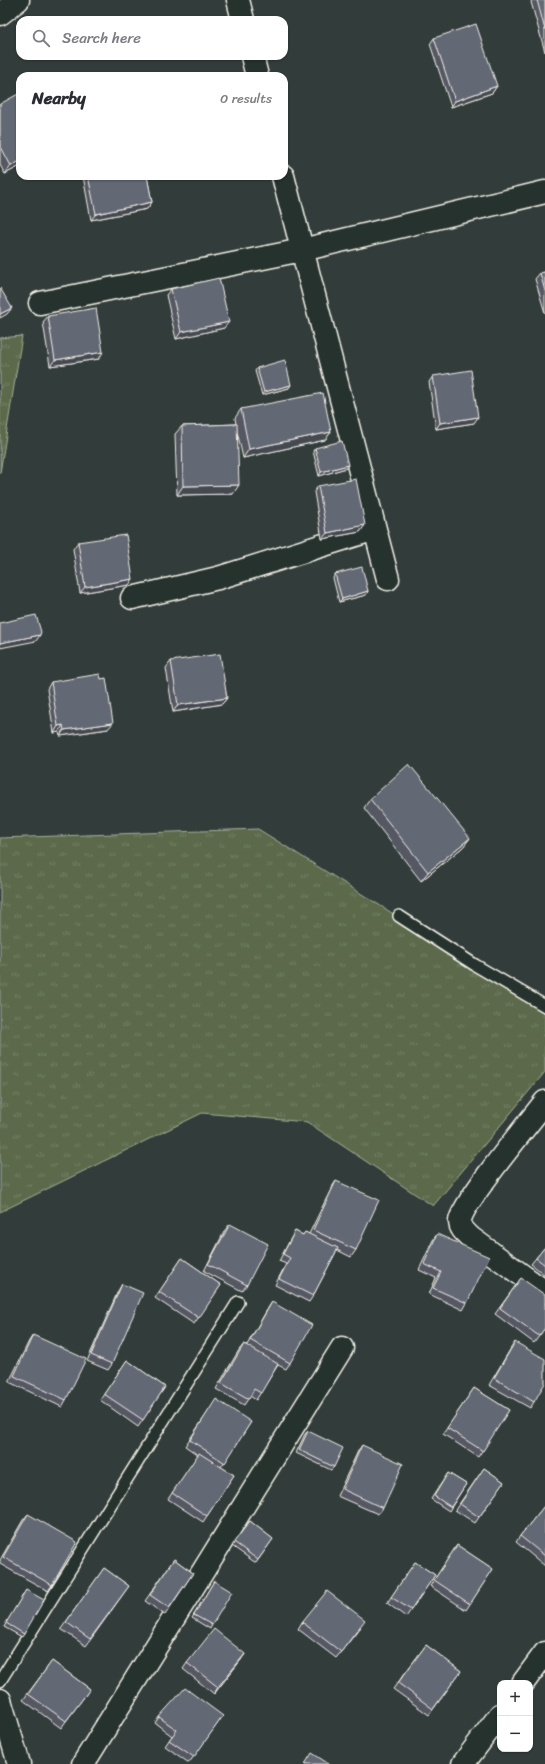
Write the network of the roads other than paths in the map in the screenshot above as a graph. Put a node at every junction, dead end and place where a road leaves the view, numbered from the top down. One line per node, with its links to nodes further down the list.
1 (18, 0): 3 (street)
2 (238, 0): 4 (street)
3 (0, 14)
4 (242, 16)
5 (253, 60): 6 (street)
6 (256, 72)
7 (284, 180): 9 (street)
8 (545, 192): 9 (street)
9 (302, 250): 10 (street); 11 (street)
10 (40, 303)
11 (375, 529): 12 (street); 13 (street)
12 (388, 579)
13 (132, 598)
14 (399, 916): 15 (lane)
15 (545, 1006)
16 (545, 1102): 17 (street)
17 (545, 1292)
18 (238, 1302): 22 (lane)
19 (342, 1348): 26 (street)
20 (545, 1653): 21 (street)
21 (526, 1680)
22 (0, 1681)
23 (0, 1700): 25 (street)
24 (499, 1716): 27 (street)
25 (19, 1764)
26 (83, 1764)
27 (463, 1764)

